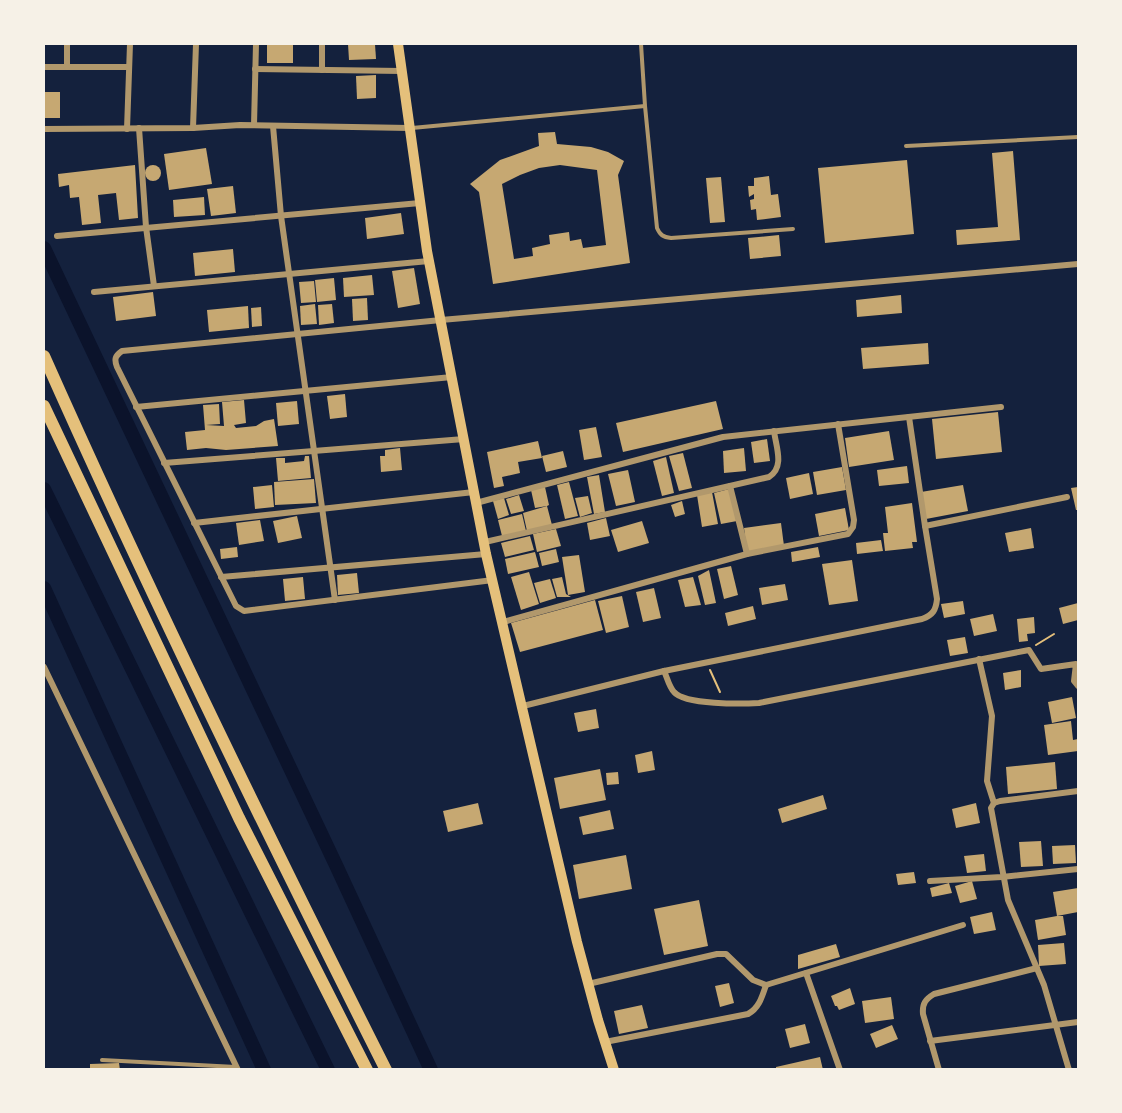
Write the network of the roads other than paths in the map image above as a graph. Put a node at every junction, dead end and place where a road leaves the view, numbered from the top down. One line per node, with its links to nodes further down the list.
1 (67, 44): 10 (street)
2 (130, 44): 8 (street)
3 (196, 44): 17 (street)
4 (256, 44): 11 (street)
5 (322, 44): 12 (street)
6 (398, 44): 13 (main road)
7 (641, 44): 14 (lane)
8 (129, 66): 10 (street); 20 (street)
9 (44, 67): 10 (street)
10 (67, 67)
11 (255, 69): 12 (street); 15 (street)
12 (322, 70): 13 (street)
13 (402, 71): 18 (main road)
14 (645, 106): 18 (lane); 27 (lane)
15 (254, 125): 16 (street); 17 (street)
16 (273, 126): 18 (street); 25 (street)
17 (193, 128): 21 (street)
18 (409, 128): 24 (main road)
19 (44, 129): 20 (street)
20 (126, 129): 21 (street)
21 (139, 129): 26 (street)
22 (1078, 137): 23 (lane)
23 (906, 146)
24 (420, 203): 25 (street); 29 (main road)
25 (281, 216): 26 (street); 31 (street)
26 (146, 227): 28 (street); 32 (street)
27 (794, 229)
28 (57, 236)
29 (429, 261): 31 (street); 34 (main road)
30 (1078, 264): 34 (street)
31 (289, 274): 32 (street); 35 (street)
32 (154, 286): 33 (street)
33 (94, 292)
34 (441, 320): 35 (street); 37 (main road)
35 (297, 333): 38 (street); 40 (street)
36 (44, 356): 83 (main road)
37 (452, 377): 38 (street); 45 (main road)
38 (305, 391): 40 (street); 46 (street)
39 (44, 406): 82 (main road)
40 (136, 407): 47 (street)
41 (1001, 407): 42 (street)
42 (909, 417): 43 (street); 53 (street)
43 (838, 424): 44 (street); 55 (street)
44 (774, 431): 48 (street); 50 (street)
45 (464, 439): 46 (street); 50 (main road)
46 (313, 451): 47 (street); 51 (street)
47 (164, 463): 52 (street)
48 (730, 486): 54 (street); 55 (street)
49 (1066, 497): 53 (street)
50 (475, 498): 51 (street); 54 (main road)
51 (322, 509): 52 (street); 56 (street)
52 (194, 523): 57 (street)
53 (925, 526): 63 (street)
54 (485, 548): 56 (street); 58 (main road)
55 (747, 554): 60 (street)
56 (330, 567): 57 (street); 59 (street)
57 (221, 577): 59 (street)
58 (494, 580): 59 (street); 60 (main road)
59 (335, 600)
60 (503, 622): 65 (main road)
61 (979, 658): 63 (street); 64 (street); 67 (street)
62 (44, 668): 81 (street)
63 (664, 671): 65 (street)
64 (1078, 686)
65 (523, 706): 74 (main road)
66 (1078, 791): 67 (street)
67 (994, 803): 69 (street)
68 (1078, 869): 69 (street)
69 (1002, 877): 70 (street); 72 (street)
70 (930, 881)
71 (963, 925): 73 (street)
72 (1037, 968): 77 (street); 78 (street)
73 (806, 974): 75 (street); 85 (street)
74 (588, 984): 75 (street); 79 (main road)
75 (766, 985): 79 (street)
76 (1078, 1022): 77 (street)
77 (1056, 1025): 78 (street); 87 (street)
78 (930, 1041): 86 (street)
79 (605, 1042): 84 (main road)
80 (102, 1060): 81 (lane)
81 (237, 1068)
82 (367, 1070)
83 (386, 1070)
84 (614, 1070)
85 (840, 1070)
86 (939, 1070)
87 (1069, 1070)

